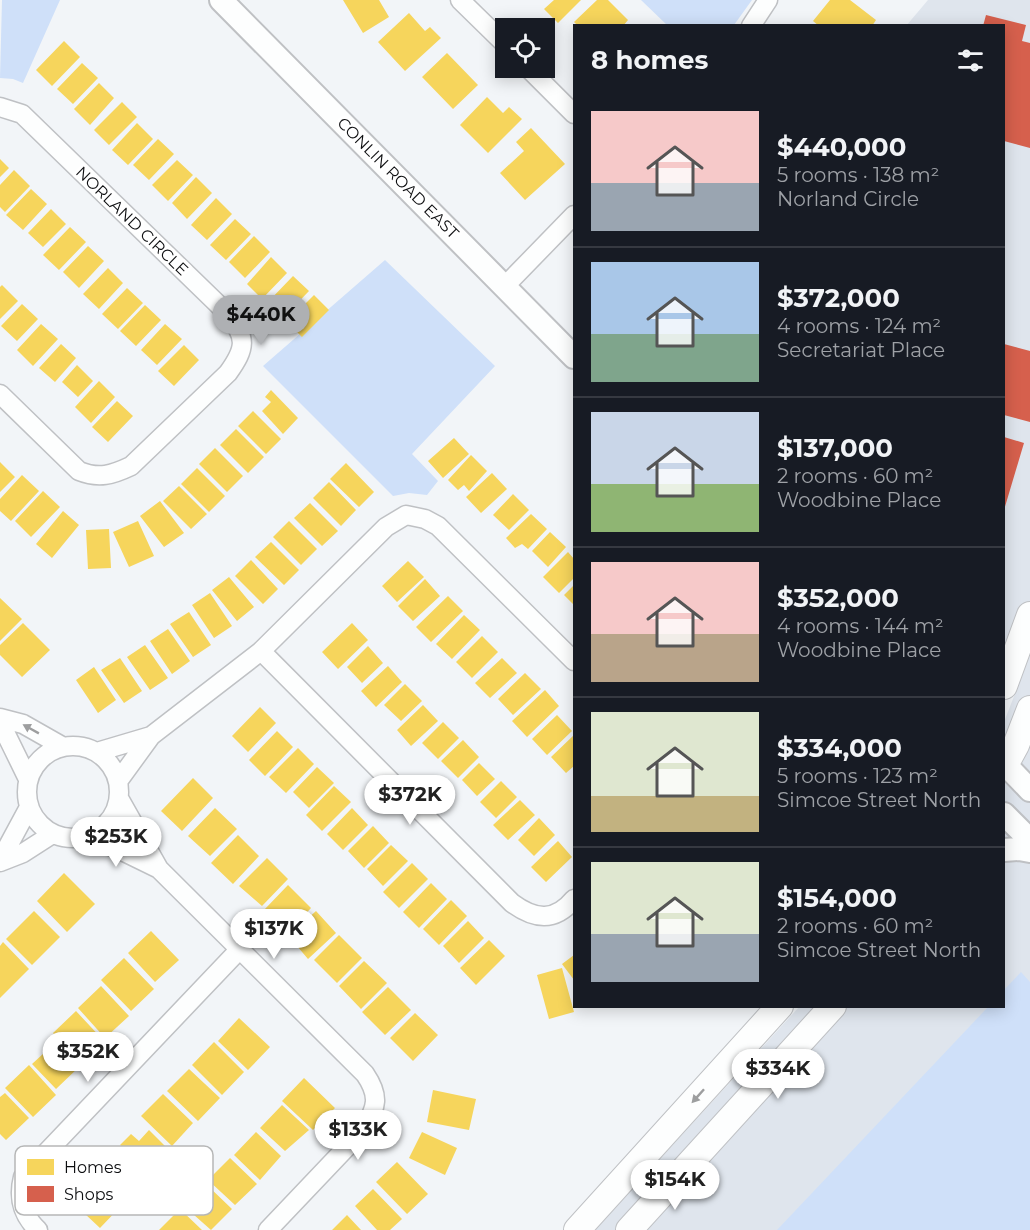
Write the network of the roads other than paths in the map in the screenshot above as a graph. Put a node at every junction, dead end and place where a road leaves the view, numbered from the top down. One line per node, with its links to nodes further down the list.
1 (221, 0): 10 (street, CONLIN ROAD EAST)
2 (460, 0): 5 (street)
3 (768, 0): 4 (street)
4 (753, 24)
5 (495, 34)
6 (538, 78): 8 (street)
7 (0, 108): 12 (street, NORLAND CIRCLE)
8 (573, 113)
9 (573, 216): 10 (street)
10 (506, 285): 11 (street, CONLIN ROAD EAST)
11 (573, 356)
12 (0, 394)
13 (1027, 623): 15 (street); 17 (main road)
14 (261, 651): 16 (street); 20 (street); 38 (street)
15 (1005, 651)
16 (573, 660)
17 (1005, 683)
18 (1030, 709): 23 (main road)
19 (0, 720): 21 (street, one-way to 19); 25 (street)
20 (151, 736): 22 (street); 26 (street)
21 (60, 745): 22 (street); 25 (street)
22 (97, 752): 26 (street)
23 (1005, 763)
24 (1005, 766): 27 (street)
25 (27, 777): 29 (street)
26 (119, 780): 28 (street)
27 (1030, 790)
28 (120, 800): 32 (street); 37 (street)
29 (28, 808): 31 (street); 36 (street)
30 (1005, 815): 33 (street)
31 (51, 835): 32 (street); 36 (street)
32 (84, 838): 37 (street)
33 (1030, 840)
34 (1005, 850): 35 (street)
35 (1030, 851)
36 (0, 861)
37 (159, 869): 39 (street)
38 (573, 900)
39 (239, 950): 42 (street); 45 (street)
40 (778, 1008): 46 (main road, one-way to 46)
41 (831, 1008): 47 (main road)
42 (52, 1146)
43 (26, 1215): 44 (street)
44 (38, 1230)
45 (268, 1230)
46 (577, 1230)
47 (629, 1230)

